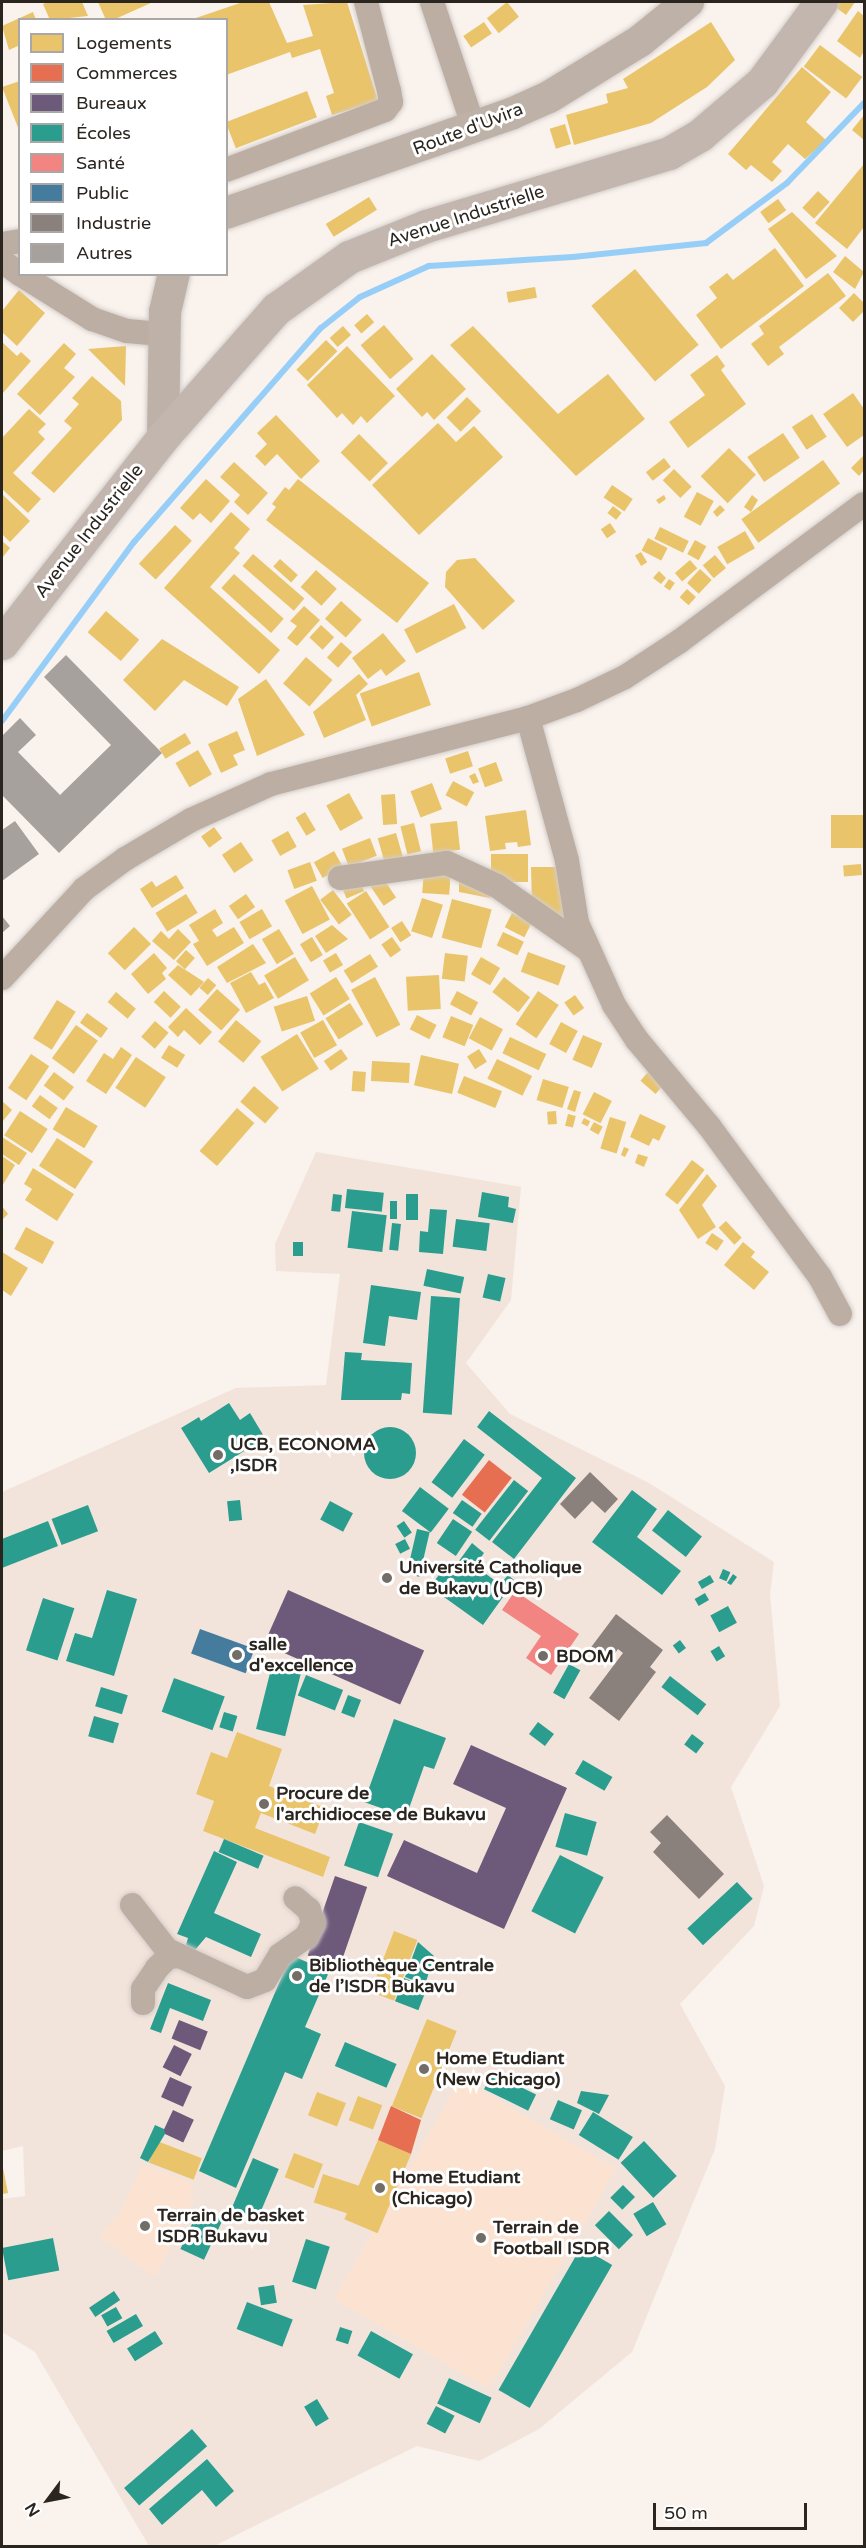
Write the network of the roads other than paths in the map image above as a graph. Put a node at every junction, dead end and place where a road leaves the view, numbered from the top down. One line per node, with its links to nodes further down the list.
1 (366, 2): 6 (street)
2 (432, 2): 5 (street)
3 (688, 2): 5 (main road, Route d'Uvira)
4 (821, 2): 15 (highway, Avenue Industrielle)
5 (474, 128): 7 (main road, Route d'Uvira)
6 (228, 169)
7 (228, 212)
8 (18, 241): 9 (street)
9 (2, 244)
10 (2, 261): 11 (street)
11 (18, 273)
12 (23, 276): 14 (street)
13 (174, 276): 14 (main road)
14 (164, 334): 15 (main road)
15 (163, 437): 17 (highway, Avenue Industrielle)
16 (864, 504): 18 (street)
17 (2, 643)
18 (528, 718): 20 (street); 21 (street)
19 (340, 878): 20 (street)
20 (587, 949): 22 (street)
21 (2, 978)
22 (840, 1314)
23 (295, 1898): 25 (street)
24 (132, 1905): 25 (street)
25 (180, 1956): 26 (street)
26 (143, 2003)

